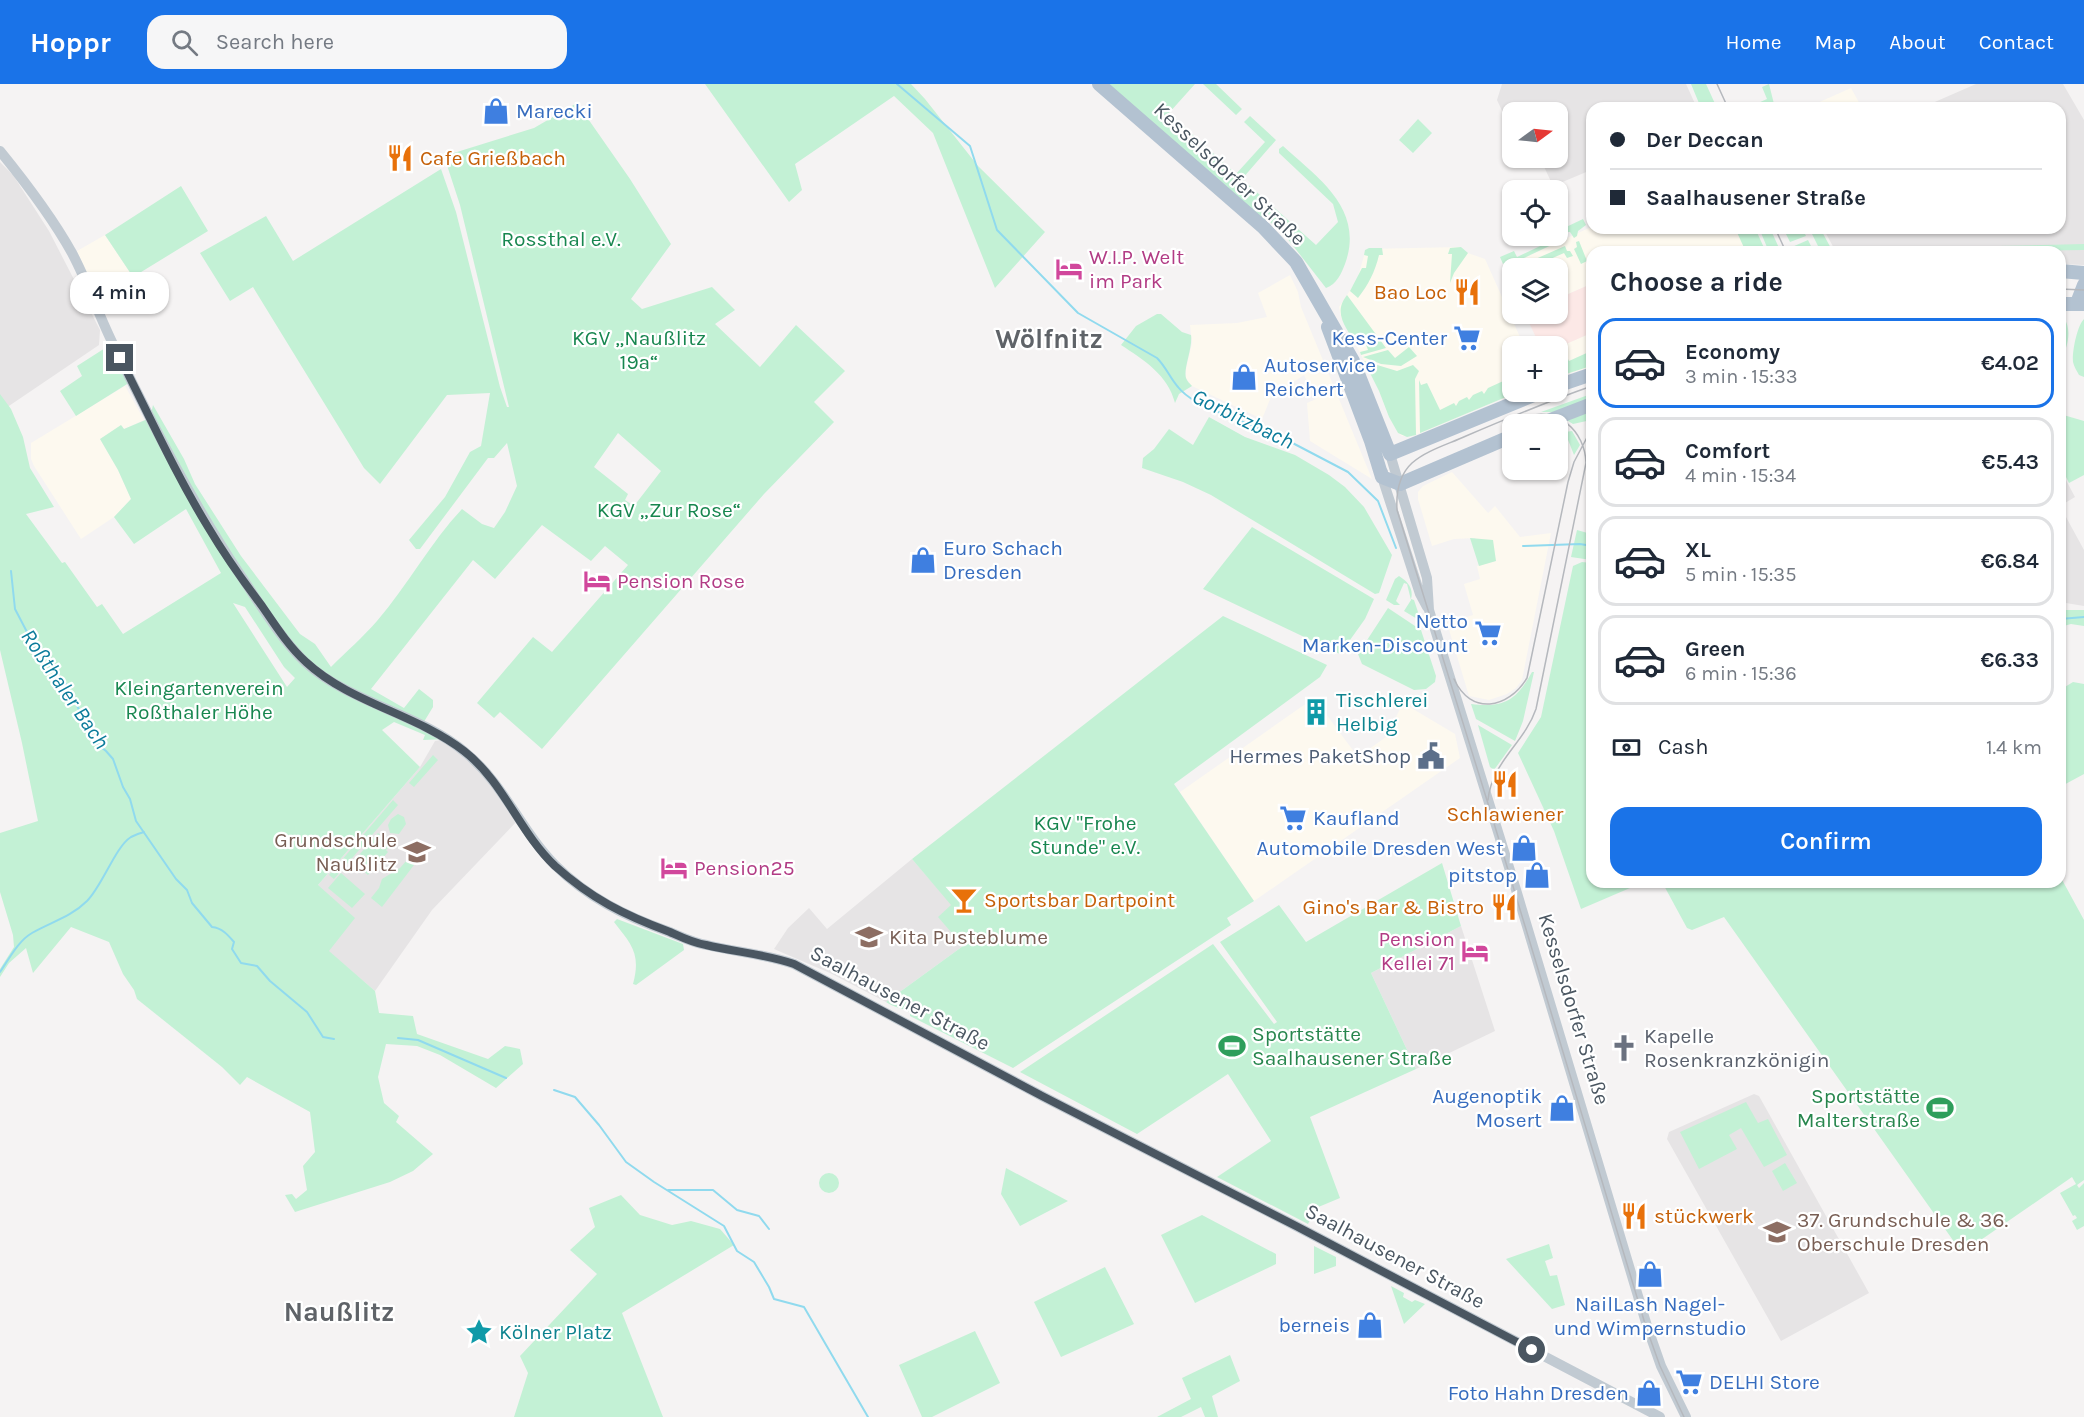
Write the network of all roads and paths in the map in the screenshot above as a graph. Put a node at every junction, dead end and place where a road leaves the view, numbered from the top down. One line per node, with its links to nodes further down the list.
1 (1099, 84): 6 (main road, Kesselsdorfer Straße)
2 (0, 151): 18 (street, Saalhausener Straße)
3 (2066, 272): 4 (main road)
4 (2084, 273)
5 (2084, 285): 7 (main road)
6 (1320, 304): 14 (main road, Kesselsdorfer Straße); 15 (main road, Kesselsdorfer Straße)
7 (2081, 304)
8 (1586, 376): 9 (main road)
9 (1568, 382)
10 (1517, 402): 14 (main road)
11 (1586, 406): 12 (main road)
12 (1566, 414)
13 (1502, 440): 16 (main road)
14 (1390, 454): 15 (street); 16 (street, Kesselsdorfer Straße)
15 (1382, 477): 16 (main road); 17 (street, Kesselsdorfer Straße)
16 (1400, 484): 17 (street, Kesselsdorfer Straße)
17 (1429, 610): 19 (street, Kesselsdorfer Straße)
18 (1660, 1417)
19 (1686, 1417)

